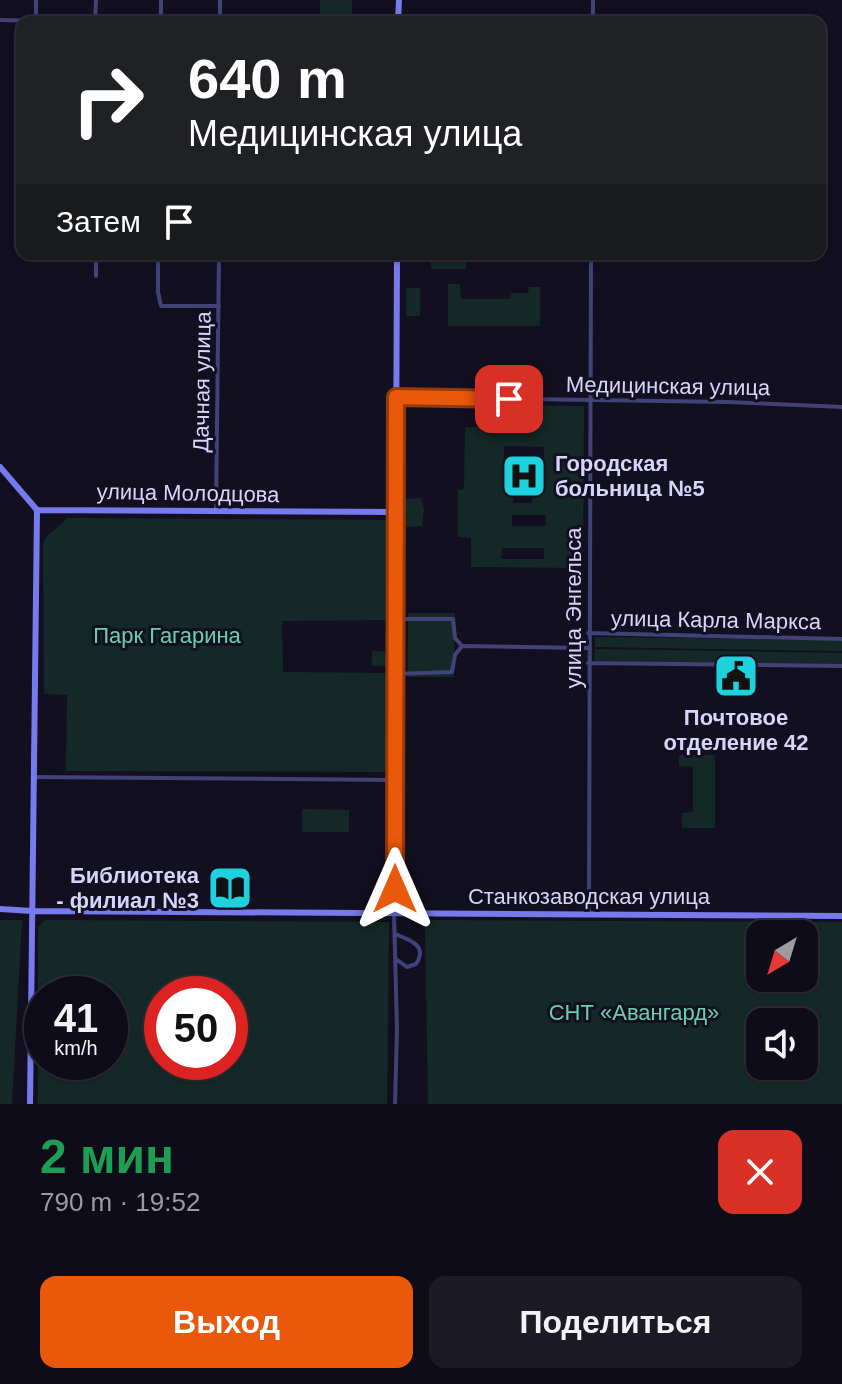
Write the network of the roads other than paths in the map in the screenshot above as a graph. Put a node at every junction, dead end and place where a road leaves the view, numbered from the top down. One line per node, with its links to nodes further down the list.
1 (96, 260): 6 (street)
2 (158, 260): 7 (street)
3 (219, 260): 7 (street, Дачная улица)
4 (397, 260): 8 (street)
5 (591, 260): 9 (street, улица Энгельса)
6 (96, 276)
7 (219, 306): 13 (street, Дачная улица)
8 (396, 397): 9 (street, Медицинская улица); 14 (street)
9 (590, 401): 10 (street, Медицинская улица); 16 (street, улица Энгельса)
10 (842, 407)
11 (0, 467): 12 (street)
12 (37, 510): 13 (street, улица Молодцова); 23 (street)
13 (216, 510): 14 (street, улица Молодцова)
14 (396, 512): 15 (street)
15 (395, 619): 18 (street); 22 (street)
16 (588, 633): 17 (street, улица Карла Маркса); 19 (street, улица Энгельса)
17 (842, 639)
18 (462, 646): 19 (street, улица Карла Маркса); 22 (street)
19 (588, 648): 20 (street, улица Энгельса)
20 (588, 663): 21 (street, улица Карла Маркса); 28 (street, улица Энгельса)
21 (842, 666)
22 (394, 674): 24 (street)
23 (33, 777): 24 (street); 26 (street)
24 (394, 780): 27 (street)
25 (0, 909): 26 (street, Станкозаводская улица)
26 (32, 911): 27 (street, Станкозаводская улица); 32 (street)
27 (394, 913): 28 (street, Станкозаводская улица); 30 (street)
28 (589, 914): 29 (street, Станкозаводская улица)
29 (842, 916)
30 (395, 934): 31 (street); 31 (street)
31 (396, 959): 33 (street)
32 (30, 1104)
33 (395, 1104)

